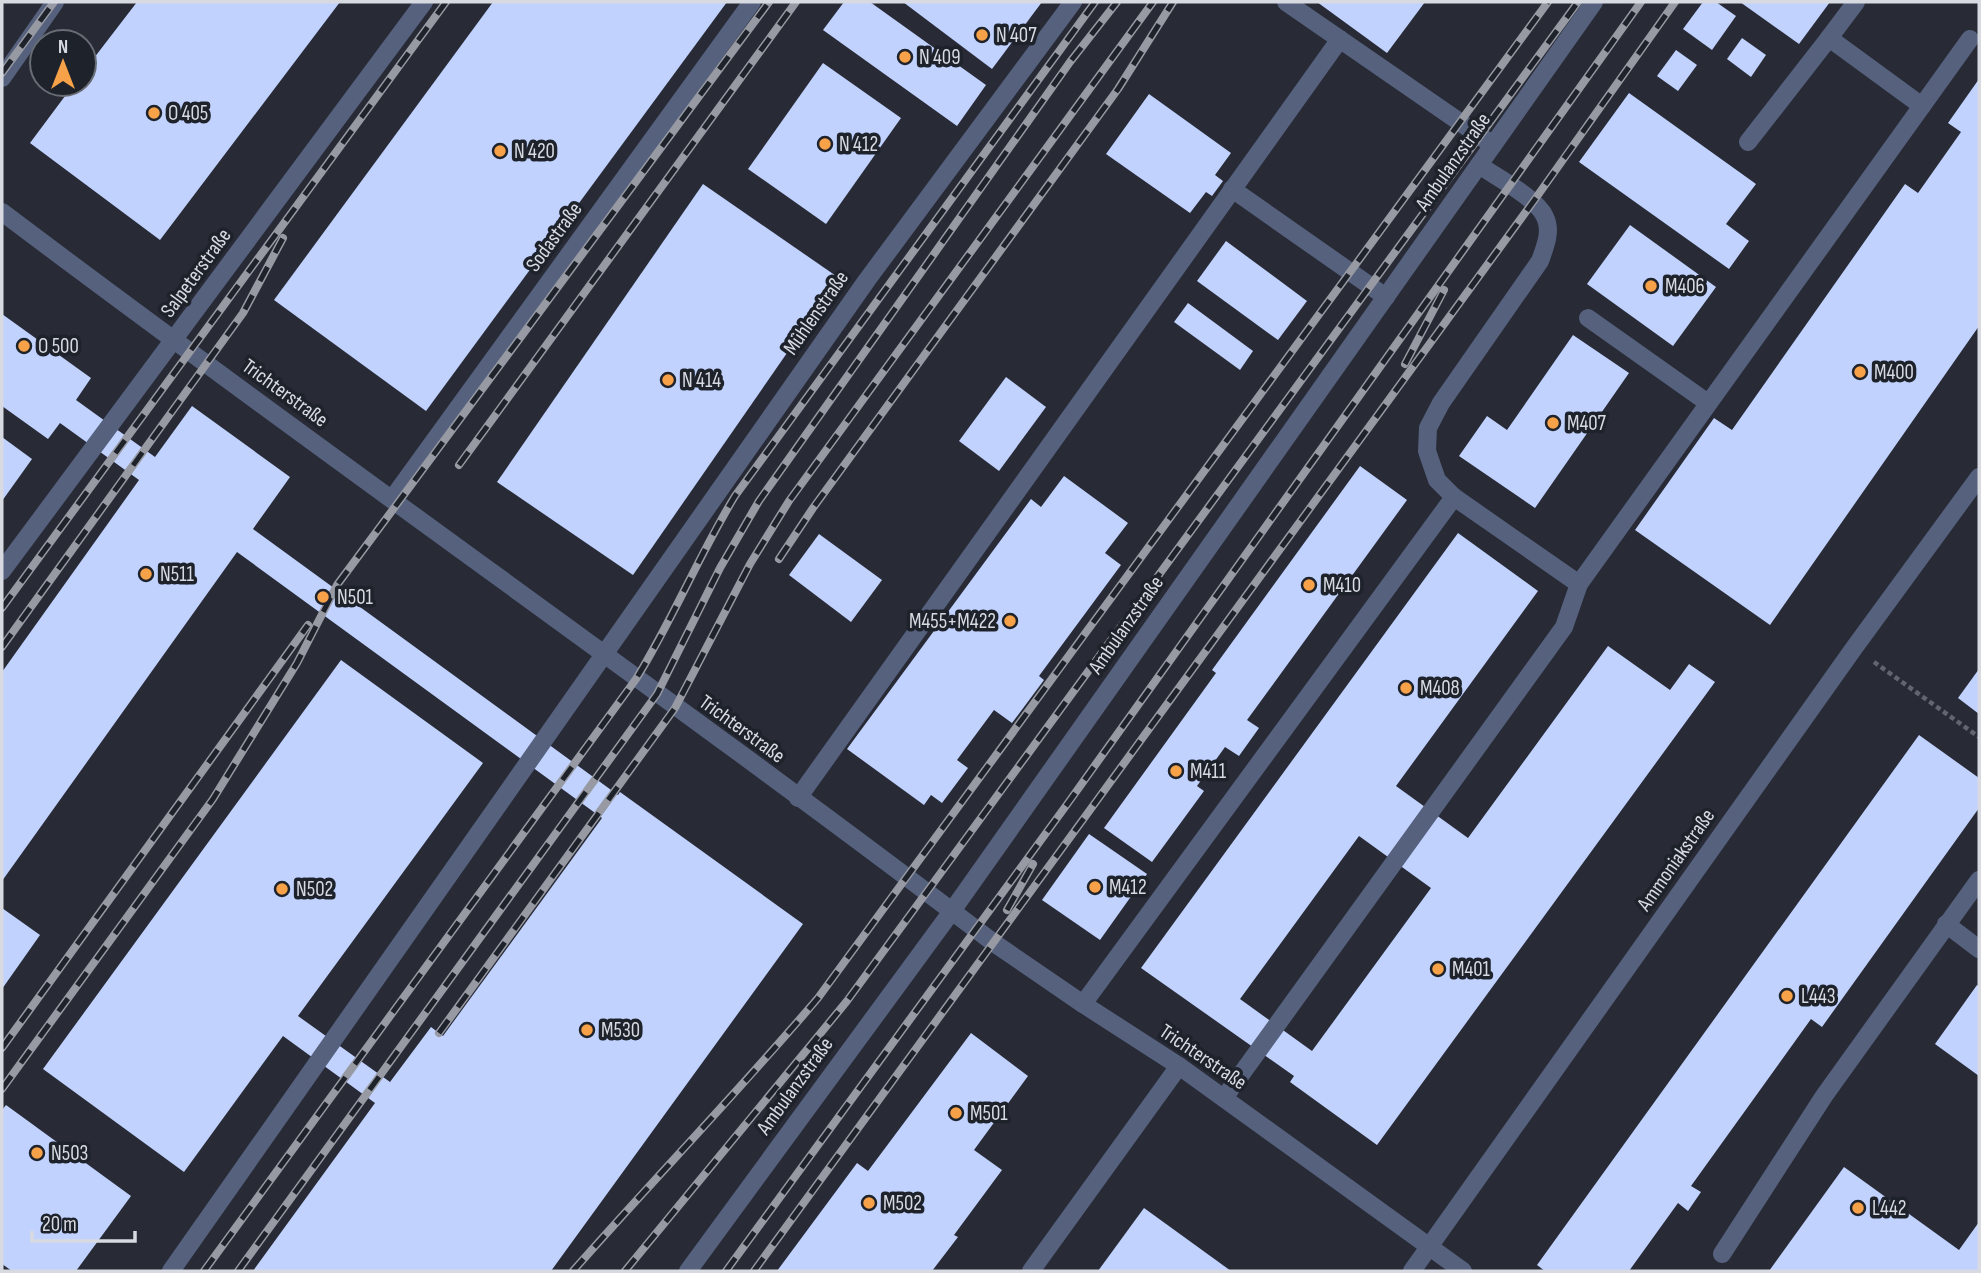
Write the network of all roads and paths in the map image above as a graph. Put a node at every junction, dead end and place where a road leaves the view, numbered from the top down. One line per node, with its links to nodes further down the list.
1 (55, 2): 11 (street)
2 (424, 2): 20 (street, Salpeterstraße)
3 (752, 2): 24 (street, Sodastraße)
4 (1073, 2): 28 (street, Mühlenstraße)
5 (1286, 2): 9 (street)
6 (1594, 2): 14 (street, Ambulanzstraße)
7 (1856, 2): 8 (street)
8 (1829, 38): 12 (street); 13 (street)
9 (1340, 39): 14 (street); 16 (street)
10 (1970, 40): 12 (street)
11 (2, 78)
12 (1922, 106): 21 (street)
13 (1748, 142)
14 (1493, 145): 15 (street, Ambulanzstraße)
15 (1479, 165): 18 (street, Ambulanzstraße); 23 (street)
16 (1232, 189): 18 (street); 30 (street)
17 (2, 212): 20 (street, Trichterstraße)
18 (1386, 297): 32 (street, Ambulanzstraße)
19 (1588, 318): 21 (street)
20 (173, 342): 24 (street, Trichterstraße); 25 (street, Salpeterstraße)
21 (1708, 403): 26 (street)
22 (1979, 477): 27 (street, Ammoniakstraße)
23 (1454, 497): 26 (street); 35 (street)
24 (392, 499): 28 (street, Trichterstraße)
25 (2, 570)
26 (1579, 584): 37 (street)
27 (1854, 648): 29 (path); 38 (street, Ammoniakstraße)
28 (604, 655): 30 (street, Trichterstraße); 40 (street, Mühlenstraße)
29 (1979, 737)
30 (798, 798): 32 (street, Trichterstraße)
31 (1979, 880): 33 (street)
32 (952, 911): 35 (street, Trichterstraße); 41 (street, Ambulanzstraße)
33 (1946, 925): 34 (street); 39 (street)
34 (1979, 949)
35 (1083, 1004): 36 (street, Trichterstraße)
36 (1179, 1066): 37 (street, Trichterstraße); 42 (street)
37 (1224, 1098): 38 (street, Trichterstraße)
38 (1430, 1247): 43 (street, Ammoniakstraße); 44 (street, Trichterstraße)
39 (1722, 1254)
40 (171, 1271)
41 (688, 1271)
42 (1031, 1271)
43 (1412, 1271)
44 (1463, 1271)

